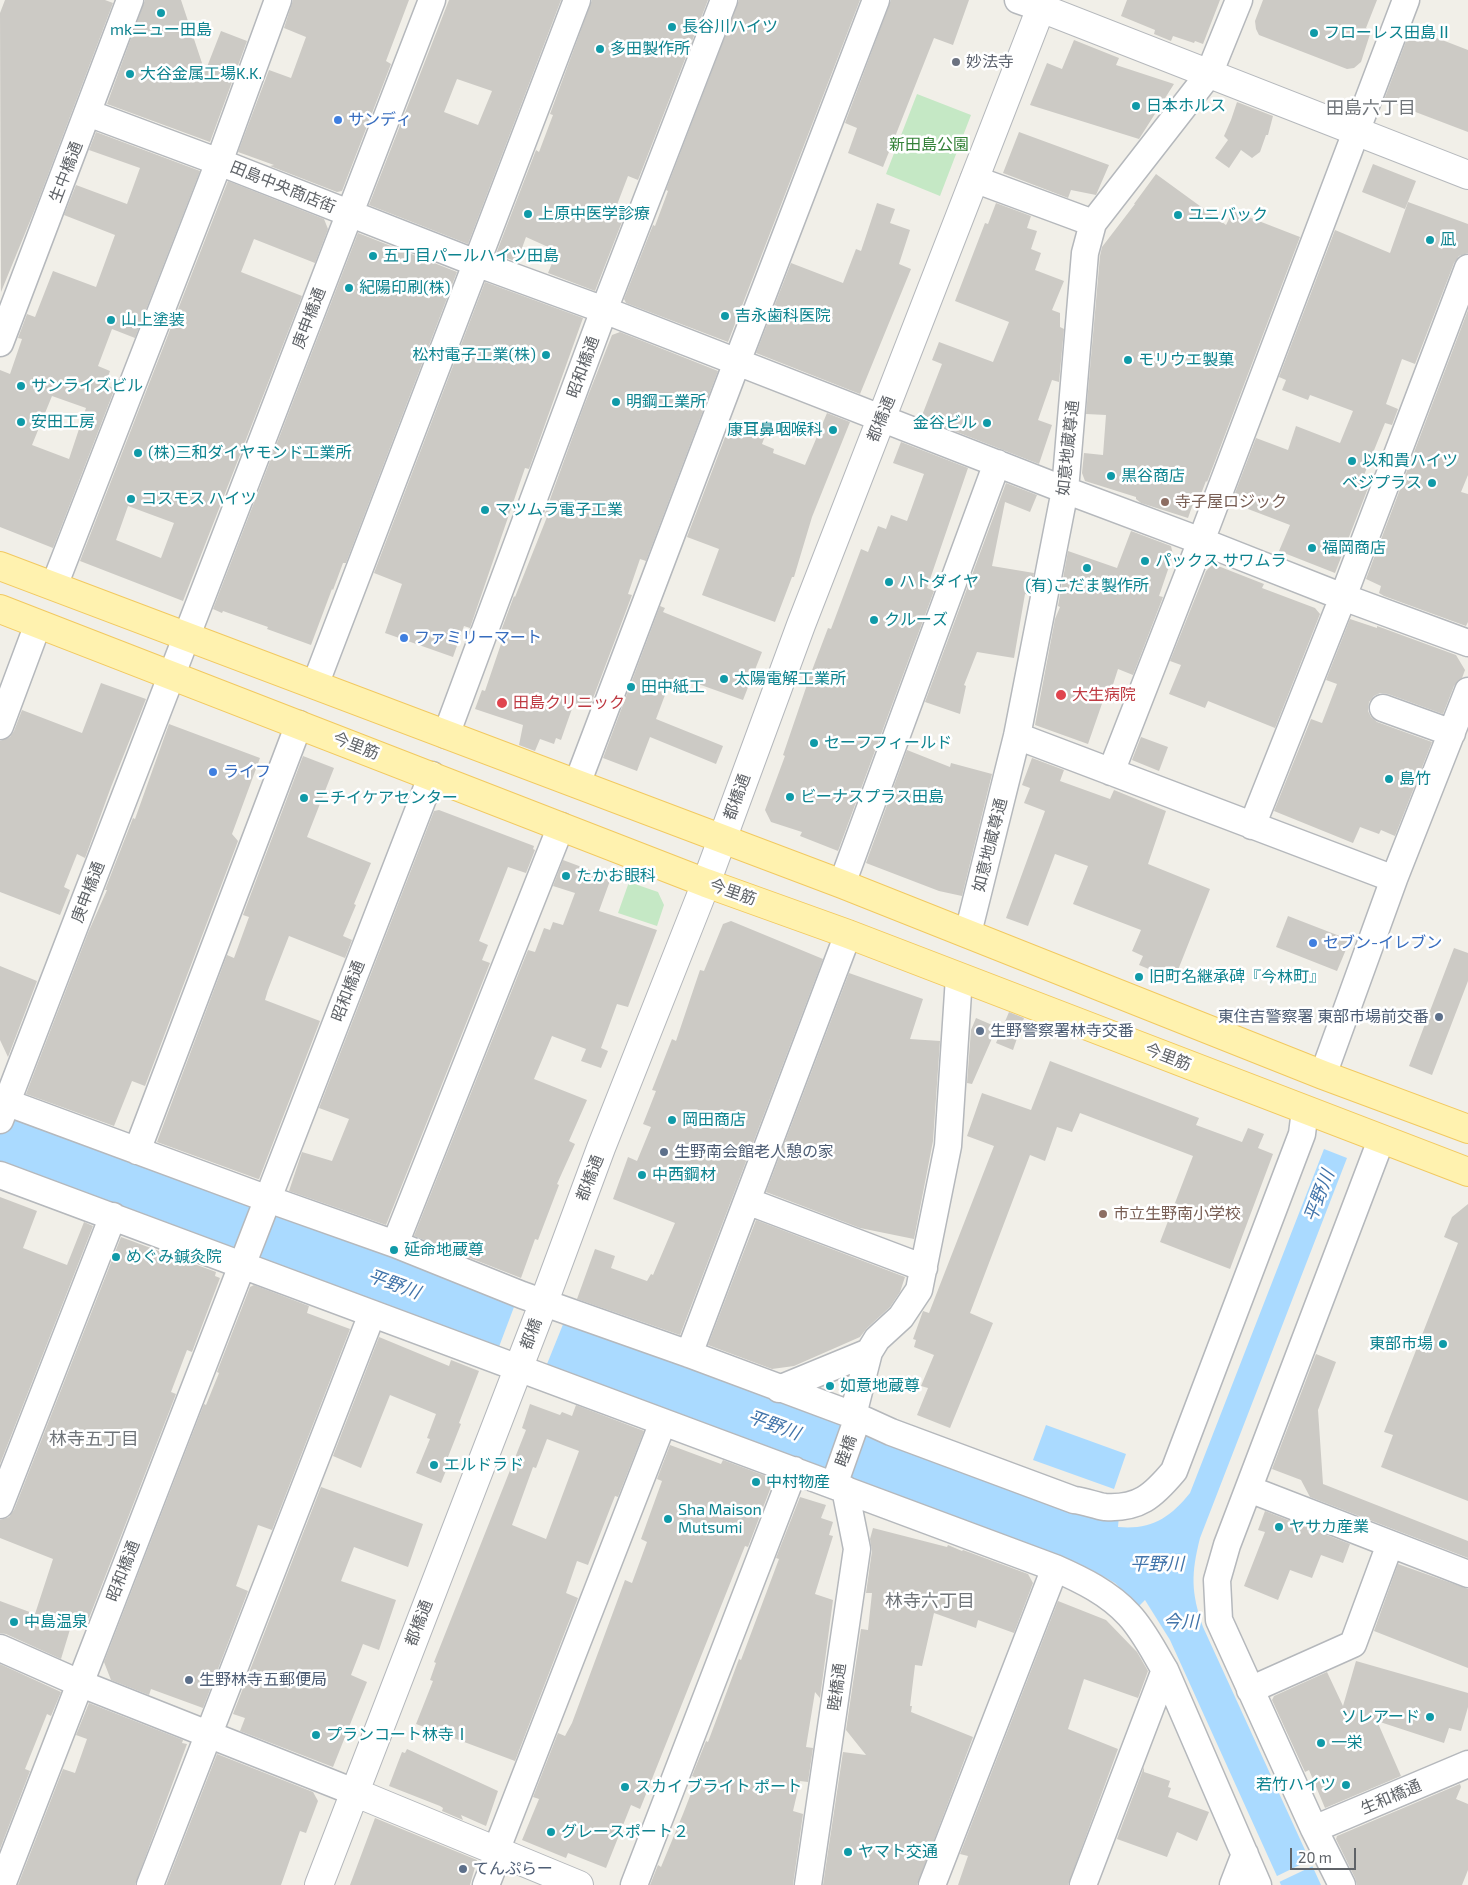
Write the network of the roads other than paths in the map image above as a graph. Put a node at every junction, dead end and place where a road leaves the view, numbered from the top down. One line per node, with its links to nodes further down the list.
1 (130, 0): 11 (street, 生中橋通)
2 (278, 0): 13 (street)
3 (432, 0): 16 (street, 庚申橋通)
4 (577, 0): 18 (street)
5 (724, 0): 20 (street, 昭和橋通)
6 (876, 0): 22 (street)
7 (1239, 0): 10 (street, 如意地蔵尊通)
8 (1406, 0): 12 (street)
9 (1034, 3): 10 (street); 15 (street, 都橋通)
10 (1209, 74): 12 (street); 17 (street, 如意地蔵尊通)
11 (88, 113): 13 (street, 田島中央商店街); 21 (street, 生中橋通)
12 (1356, 130): 14 (street); 26 (street)
13 (218, 162): 16 (street, 田島中央商店街); 28 (street)
14 (1468, 175)
15 (974, 179): 17 (street); 23 (street, 都橋通)
16 (350, 214): 18 (street, 田島中央商店街); 32 (street, 庚申橋通)
17 (1093, 223): 25 (street, 如意地蔵尊通)
18 (476, 263): 20 (street, 田島中央商店街); 35 (street)
19 (1468, 268): 29 (street)
20 (604, 310): 22 (street, 田島中央商店街); 41 (street, 昭和橋通)
21 (0, 343)
22 (737, 362): 23 (street, 田島中央商店街); 45 (street)
23 (882, 418): 24 (street, 田島中央商店街); 48 (street, 都橋通)
24 (997, 464): 25 (street, 田島中央商店街); 51 (street)
25 (1065, 490): 26 (street, 田島中央商店街); 42 (street, 如意地蔵尊通)
26 (1201, 541): 29 (street, 田島中央商店街); 43 (street)
27 (0, 566): 28 (main road)
28 (54, 586): 32 (main road)
29 (1343, 597): 33 (street, 田島中央商店街); 47 (street)
30 (0, 609): 31 (main road, 今里筋)
31 (38, 624): 34 (main road, 今里筋); 39 (street)
32 (187, 636): 34 (street, 庚申橋通); 35 (main road)
33 (1468, 643)
34 (172, 676): 38 (main road, 今里筋); 56 (street, 庚申橋通)
35 (314, 685): 41 (main road)
36 (1468, 691): 40 (street)
37 (1383, 708): 40 (street)
38 (299, 724): 44 (main road, 今里筋); 60 (street)
39 (0, 726)
40 (1452, 733): 49 (street)
41 (446, 735): 45 (main road)
42 (1016, 736): 43 (street); 52 (street, 如意地蔵尊通)
43 (1111, 772): 47 (street)
44 (432, 775): 46 (main road, 今里筋); 64 (street, 昭和橋通)
45 (577, 784): 48 (main road)
46 (561, 826): 50 (main road, 今里筋); 66 (street)
47 (1252, 826): 49 (street)
48 (722, 839): 50 (street, 都橋通); 51 (main road)
49 (1394, 879): 55 (street)
50 (706, 883): 53 (main road, 今里筋); 69 (street, 都橋通)
51 (842, 884): 52 (main road)
52 (968, 933): 55 (main road)
53 (848, 934): 54 (main road, 今里筋); 63 (street)
54 (959, 977): 57 (main road, 今里筋); 68 (street)
55 (1328, 1077): 58 (main road)
56 (3, 1108): 60 (street)
57 (1312, 1112): 59 (main road, 今里筋); 75 (street)
58 (1468, 1129)
59 (1376, 1138): 61 (main road, 今里筋); 79 (street)
60 (137, 1152): 64 (street)
61 (1468, 1172)
62 (0, 1175): 65 (street)
63 (747, 1201): 68 (street); 72 (street)
64 (266, 1203): 66 (street); 67 (street, 昭和橋通)
65 (113, 1216): 67 (street); 80 (street)
66 (395, 1244): 69 (street)
67 (244, 1261): 70 (street); 86 (street, 昭和橋通)
68 (924, 1268): 71 (street)
69 (542, 1304): 72 (street); 73 (street, 都橋)
70 (372, 1314): 73 (street); 88 (street)
71 (869, 1352): 74 (street); 75 (street)
72 (690, 1354): 74 (street)
73 (519, 1365): 76 (street); 90 (street, 都橋通)
74 (779, 1388): 75 (street)
75 (856, 1419): 78 (street, 睦橋)
76 (663, 1422): 77 (street); 92 (street)
77 (794, 1470): 78 (street); 99 (street)
78 (839, 1484): 82 (street); 100 (street, 睦橋通)
79 (1249, 1489): 81 (street); 87 (street)
80 (0, 1505)
81 (1390, 1544): 83 (street); 87 (street)
82 (1055, 1568): 85 (street); 101 (street)
83 (1468, 1574)
84 (0, 1648): 86 (street)
85 (1165, 1670): 93 (street); 102 (street)
86 (79, 1683): 88 (street); 94 (street, 昭和橋通)
87 (1250, 1690): 91 (street)
88 (208, 1734): 90 (street); 95 (street)
89 (1468, 1764): 91 (street, 生和橋通)
90 (354, 1792): 92 (street); 96 (street, 都橋通)
91 (1314, 1829): 103 (street)
92 (497, 1852): 97 (street); 98 (street)
93 (1248, 1874)
94 (2, 1885)
95 (150, 1885)
96 (319, 1885)
97 (486, 1885)
98 (579, 1885)
99 (634, 1885)
100 (808, 1885)
101 (932, 1885)
102 (1083, 1885)
103 (1342, 1885)

